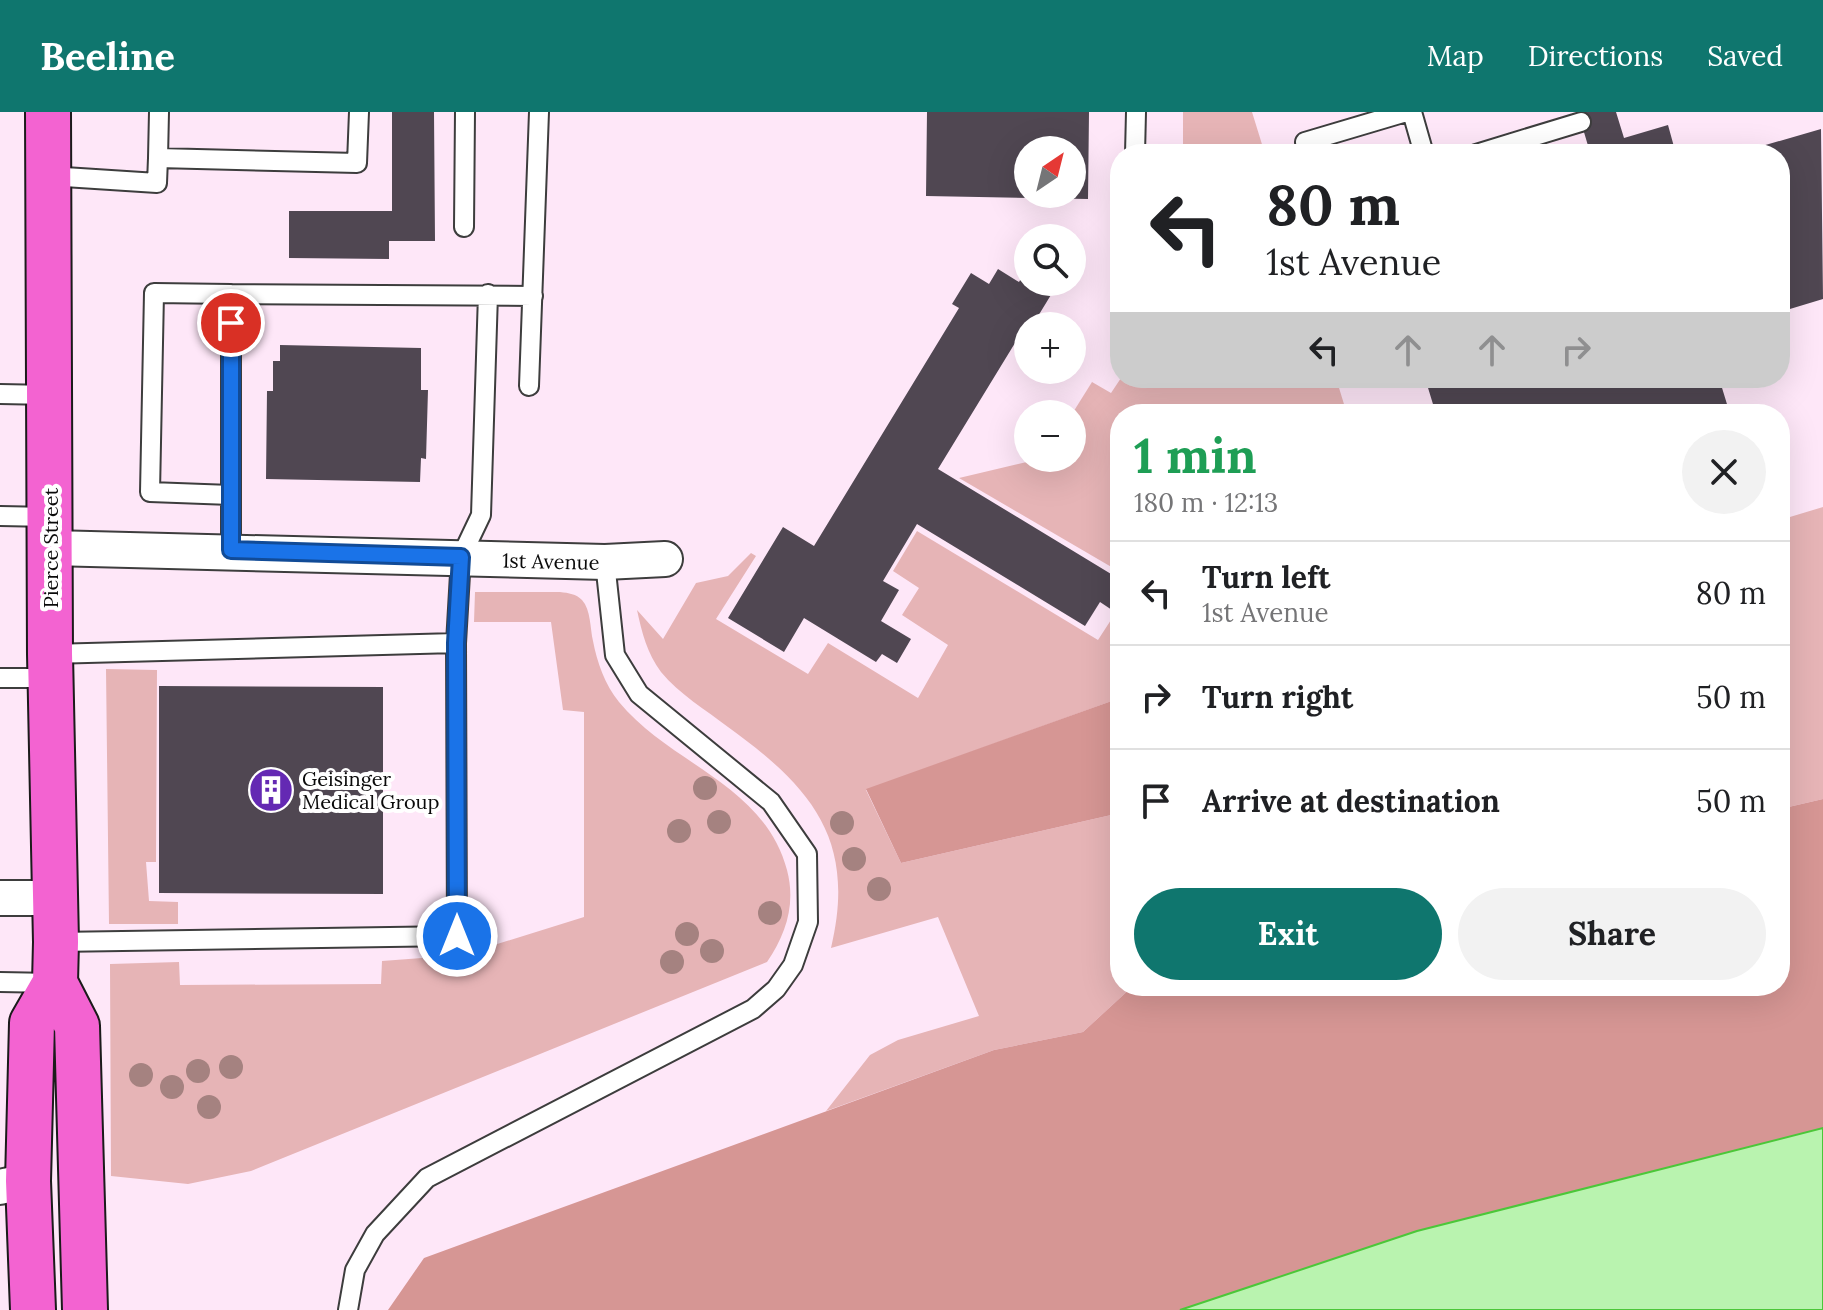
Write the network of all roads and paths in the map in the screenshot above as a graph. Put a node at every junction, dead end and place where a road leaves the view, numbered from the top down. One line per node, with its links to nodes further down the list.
1 (48, 112): 14 (main road, Pierce Street)
2 (159, 112): 13 (lane)
3 (359, 112): 13 (lane)
4 (465, 112): 15 (lane)
5 (539, 112): 18 (lane)
6 (1136, 112): 10 (lane)
7 (1409, 112): 9 (lane); 11 (lane)
8 (1581, 122): 12 (lane)
9 (1305, 142)
10 (1135, 144)
11 (1420, 144)
12 (1509, 144)
13 (158, 158): 14 (lane)
14 (49, 176): 21 (main road, Pierce Street)
15 (464, 227)
16 (231, 294): 17 (lane); 22 (lane); 22 (lane)
17 (488, 294): 18 (lane); 26 (lane)
18 (533, 296): 19 (lane)
19 (529, 386)
20 (0, 394): 21 (lane)
21 (50, 395): 24 (main road, Pierce Street)
22 (231, 495): 25 (lane)
23 (0, 516): 24 (lane)
24 (50, 532): 25 (street, 1st Avenue); 30 (main road, Pierce Street)
25 (231, 550): 26 (street, 1st Avenue)
26 (461, 557): 28 (street, 1st Avenue); 29 (lane)
27 (665, 559): 28 (street, 1st Avenue)
28 (605, 562): 39 (lane)
29 (456, 643): 30 (lane); 34 (lane)
30 (51, 666): 31 (lane); 33 (main road, Pierce Street)
31 (0, 678)
32 (0, 898): 33 (street)
33 (56, 898): 34 (main road, Pierce Street)
34 (55, 962): 35 (lane); 36 (main road, Pierce Street); 38 (main road, Pierce Street)
35 (0, 982)
36 (14, 1184): 37 (main road, Pierce Street)
37 (33, 1310)
38 (85, 1310)
39 (348, 1310)

